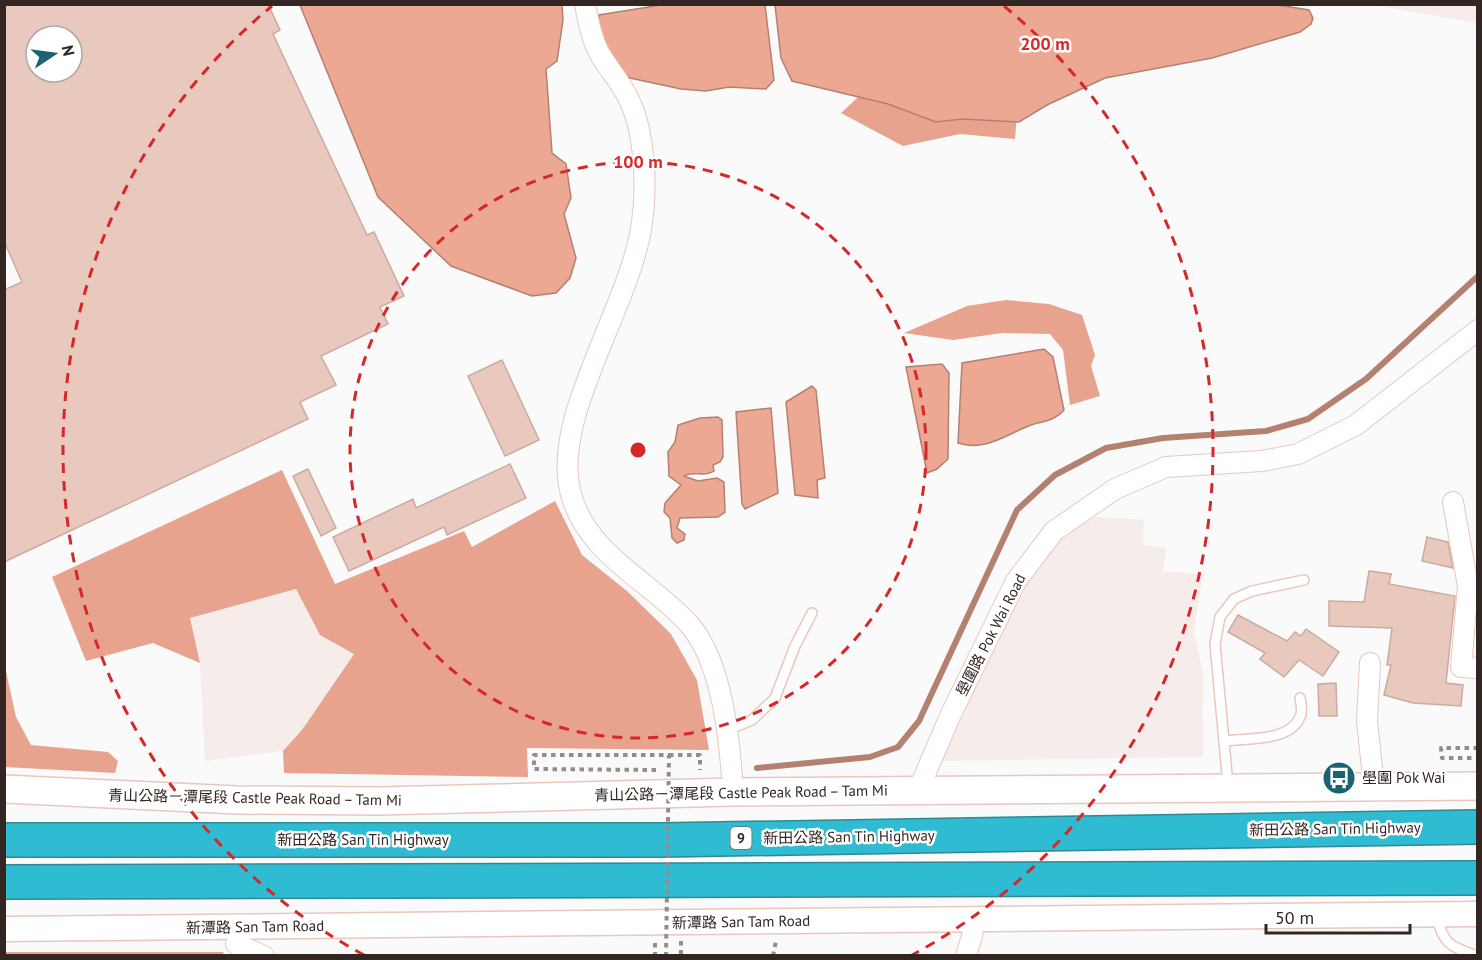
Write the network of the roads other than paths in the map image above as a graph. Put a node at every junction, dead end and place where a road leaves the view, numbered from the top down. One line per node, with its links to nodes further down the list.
1 (585, 4): 10 (street)
2 (1477, 330): 16 (street, 壆圍路 Pok Wai Road)
3 (1453, 502): 5 (street)
4 (1304, 580): 11 (lane)
5 (1473, 585): 8 (street)
6 (812, 613): 10 (lane)
7 (1370, 663): 13 (street)
8 (1478, 668)
9 (1300, 698): 11 (lane)
10 (727, 730): 17 (street)
11 (1224, 741): 14 (lane)
12 (1478, 786): 13 (main road, 青山公路－潭尾段 Castle Peak Road – Tam Mi)
13 (1374, 787): 14 (main road, 青山公路－潭尾段 Castle Peak Road – Tam Mi)
14 (1228, 788): 16 (main road, 青山公路－潭尾段 Castle Peak Road – Tam Mi)
15 (4, 789): 17 (main road, 青山公路－潭尾段 Castle Peak Road – Tam Mi)
16 (918, 790): 17 (main road, 青山公路－潭尾段 Castle Peak Road – Tam Mi)
17 (734, 792)
18 (1478, 827): 19 (highway, 新田公路 San Tin Highway / 9)
19 (4, 840)
20 (1478, 878): 21 (highway)
21 (4, 882)
22 (1478, 914): 23 (street, 新潭路 San Tam Road)
23 (1437, 915): 24 (street, 新潭路 San Tam Road); 29 (lane)
24 (974, 917): 26 (street, 新潭路 San Tam Road); 28 (street)
25 (4, 929): 26 (street, 新潭路 San Tam Road)
26 (235, 942): 27 (street)
27 (264, 956)
28 (966, 956)
29 (1477, 956)

